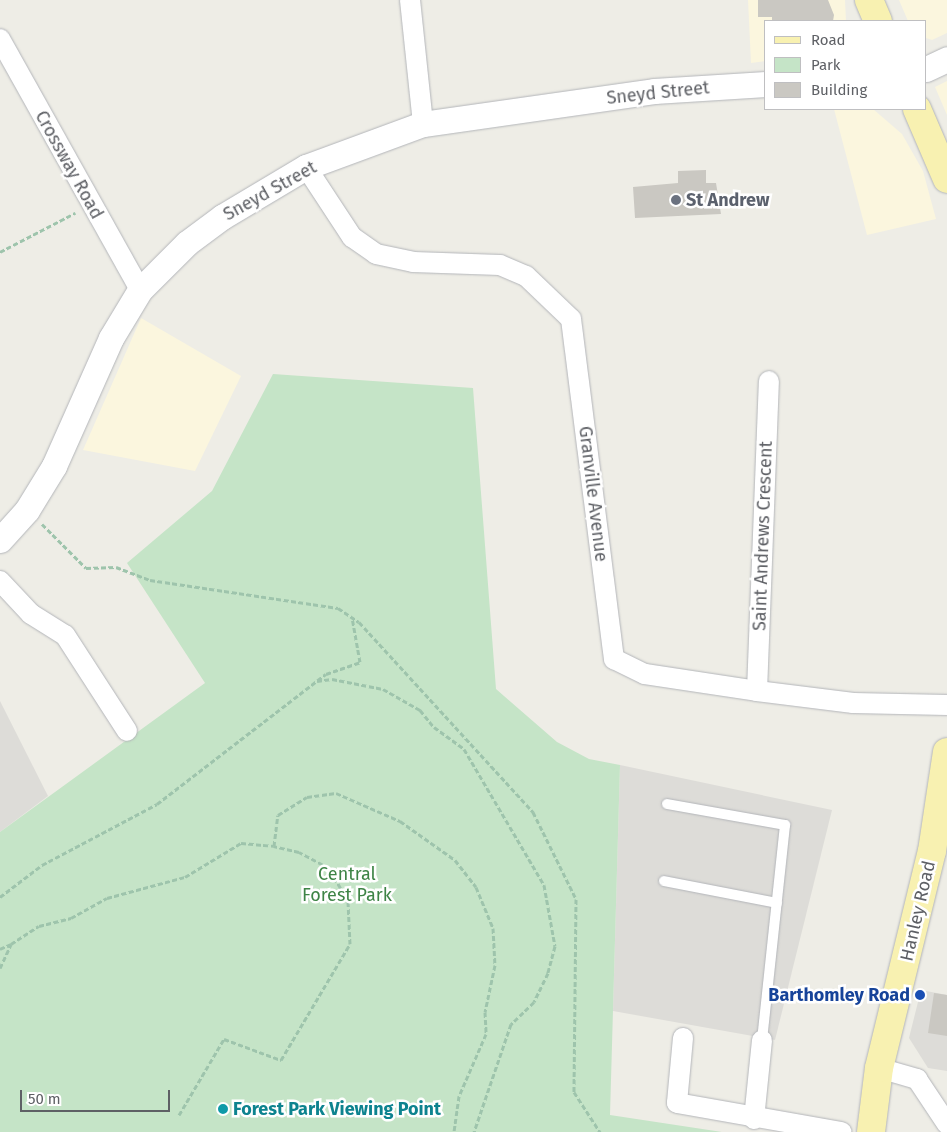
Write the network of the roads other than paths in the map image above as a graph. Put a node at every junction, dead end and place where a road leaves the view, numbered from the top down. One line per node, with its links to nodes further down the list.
1 (410, 0): 9 (street)
2 (869, 0): 3 (main road)
3 (878, 20)
4 (0, 39): 12 (street, Crossway Road)
5 (947, 59): 6 (street)
6 (927, 69)
7 (764, 84): 9 (street, Sneyd Street)
8 (917, 110): 11 (main road)
9 (423, 124): 10 (street, Sneyd Street)
10 (306, 167): 12 (street, Sneyd Street); 16 (street, Granville Avenue)
11 (947, 179)
12 (140, 290): 14 (street, Sneyd Street)
13 (769, 382): 16 (street, Saint Andrews Crescent)
14 (0, 540)
15 (0, 580): 18 (street)
16 (757, 691): 17 (street, Granville Avenue)
17 (947, 704)
18 (126, 731)
19 (947, 752): 25 (main road, Hanley Road)
20 (667, 804): 22 (lane)
21 (664, 881): 22 (lane)
22 (777, 903): 24 (lane)
23 (683, 1038): 27 (street)
24 (762, 1040): 27 (street)
25 (878, 1068): 26 (street); 30 (main road, Hanley Road)
26 (938, 1092): 28 (street)
27 (754, 1119): 29 (street)
28 (947, 1124)
29 (841, 1132)
30 (871, 1132)

